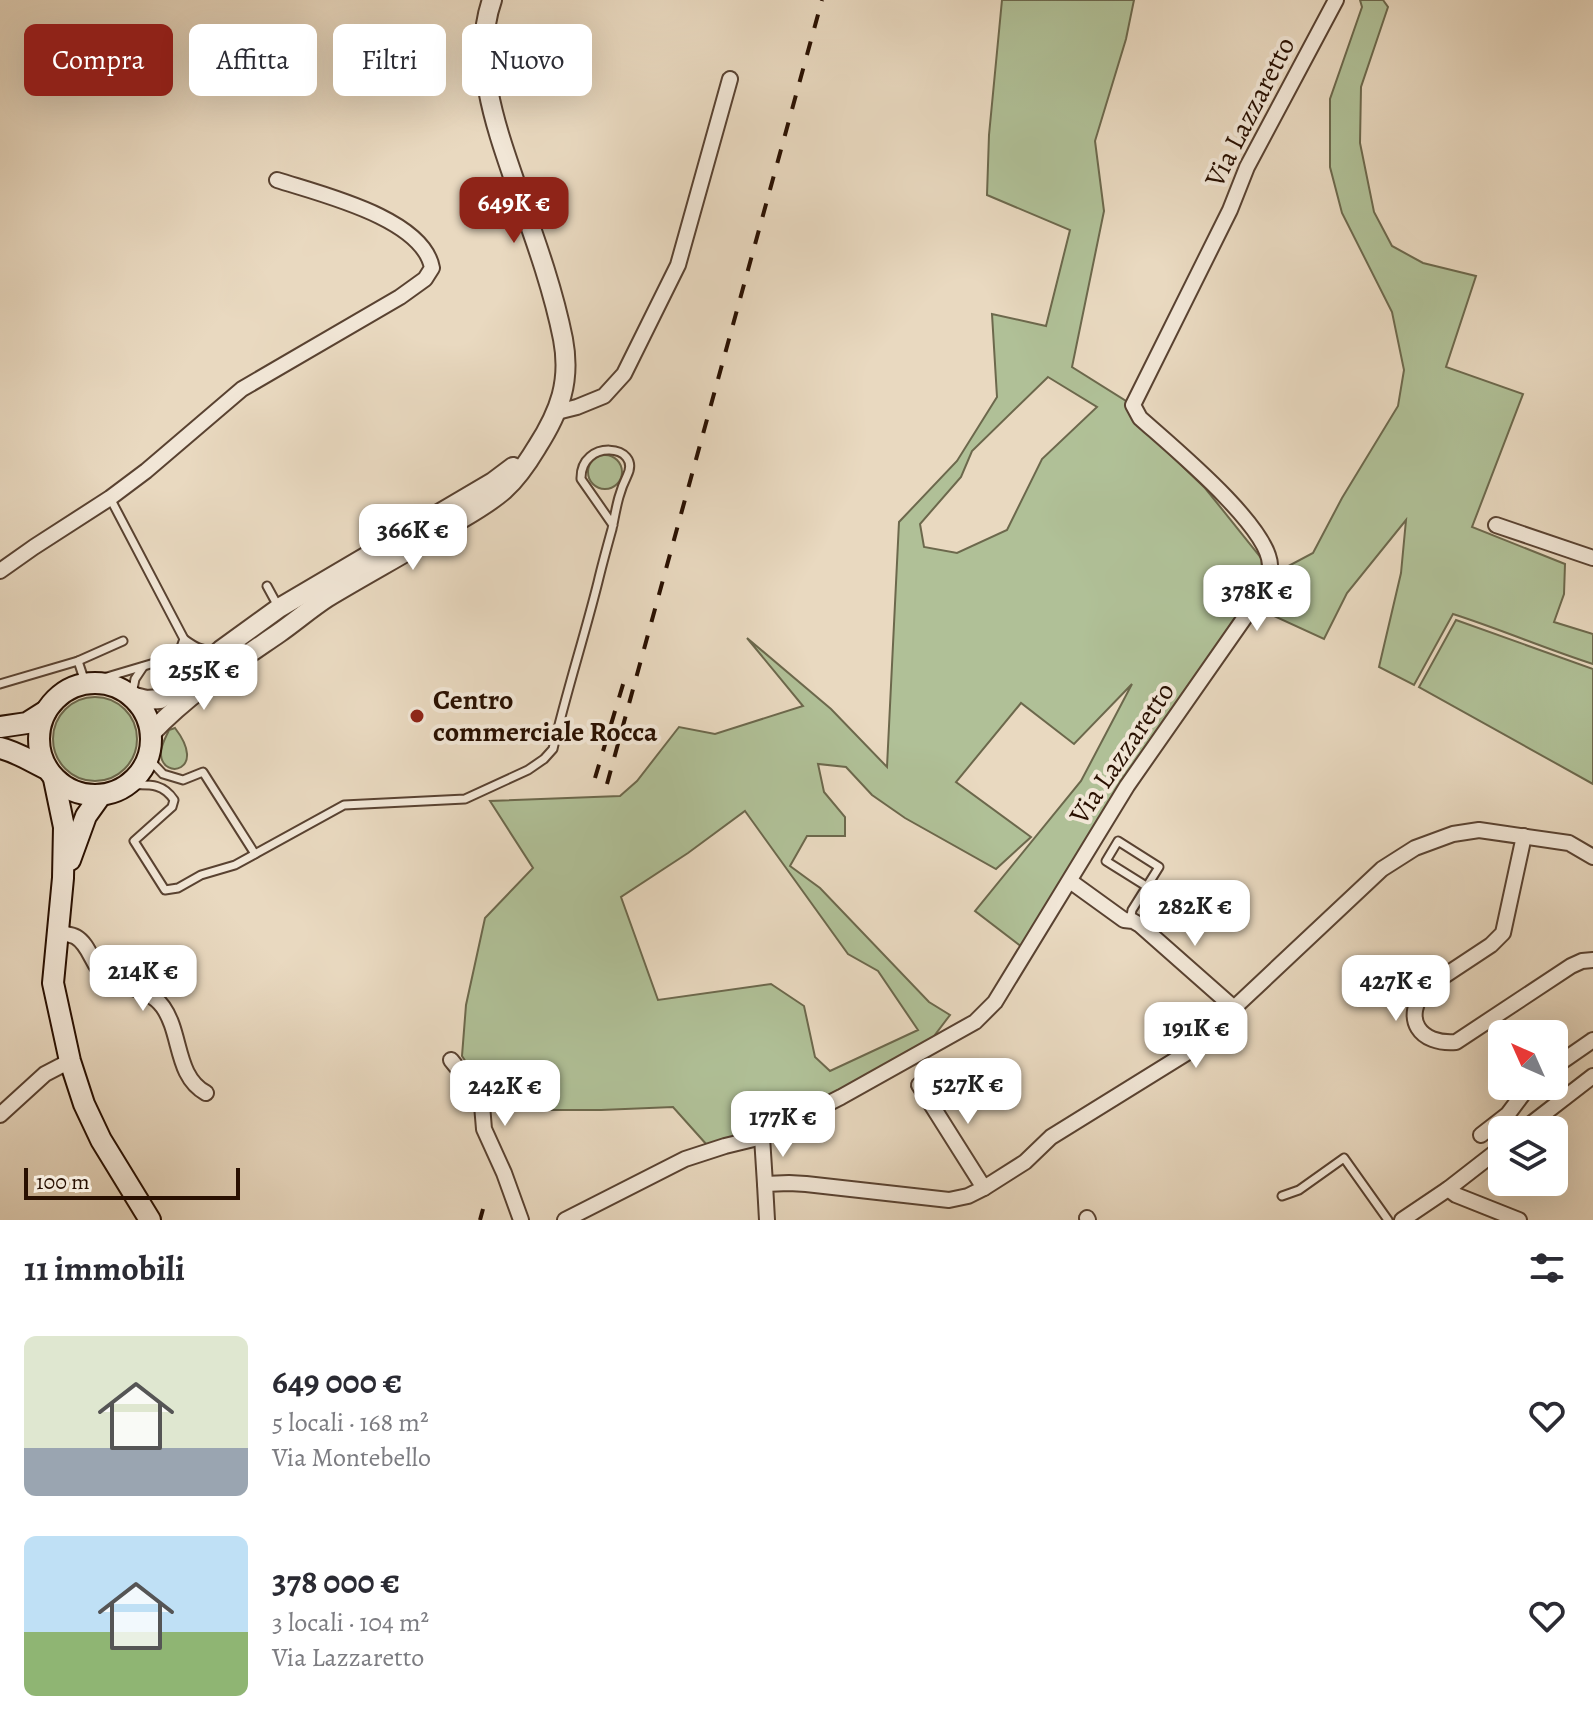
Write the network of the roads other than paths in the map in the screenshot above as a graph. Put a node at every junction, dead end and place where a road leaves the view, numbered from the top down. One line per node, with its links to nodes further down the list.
1 (1336, 0): 34 (street, Via Lazzaretto)
2 (490, 1): 5 (street)
3 (730, 79): 5 (street)
4 (277, 180): 7 (street)
5 (557, 412): 6 (street)
6 (546, 434): 13 (street); 16 (street)
7 (110, 498): 11 (street); 14 (lane)
8 (613, 525): 8 (lane); 31 (lane)
9 (1496, 525): 10 (street)
10 (1593, 558)
11 (0, 571)
12 (267, 586): 13 (lane)
13 (279, 608): 16 (street)
14 (184, 639): 16 (lane); 18 (lane)
15 (123, 641): 17 (lane)
16 (228, 657): 21 (street); 24 (street)
17 (78, 661): 19 (lane); 20 (lane)
18 (143, 667): 19 (lane); 21 (lane)
19 (90, 682): 21 (main road); 22 (main road)
20 (0, 684)
21 (131, 696): 24 (main road)
22 (46, 711): 23 (main road); 27 (main road)
23 (2, 726)
24 (151, 733): 26 (main road)
25 (0, 748): 27 (main road)
26 (148, 758): 28 (main road); 31 (lane)
27 (50, 774): 29 (main road); 33 (main road)
28 (128, 785): 29 (main road); 31 (lane)
29 (101, 795): 33 (main road)
30 (1524, 836): 32 (street); 38 (street); 39 (street)
31 (255, 854)
32 (1593, 857)
33 (63, 878): 37 (main road)
34 (1070, 881): 36 (street); 51 (street, Via Lazzaretto)
35 (1146, 886): 35 (lane); 36 (lane)
36 (1133, 921): 39 (street)
37 (58, 932): 43 (main road); 46 (street)
38 (1593, 960)
39 (1234, 1008): 54 (street)
40 (1593, 1040): 41 (street)
41 (1568, 1057)
42 (451, 1060): 58 (street)
43 (70, 1061): 48 (street); 57 (main road)
44 (1593, 1076): 49 (street)
45 (919, 1085): 54 (street)
46 (206, 1093)
47 (1518, 1100): 50 (street)
48 (0, 1115)
49 (1541, 1116)
50 (1481, 1135)
51 (762, 1137): 53 (street); 59 (street, Via Lazzaretto)
52 (1488, 1158): 55 (street)
53 (765, 1184): 54 (street); 60 (street)
54 (984, 1188)
55 (1448, 1189): 62 (street); 63 (street)
56 (1282, 1196): 61 (lane)
57 (150, 1220)
58 (521, 1220)
59 (565, 1220)
60 (767, 1220)
61 (1388, 1220)
62 (1402, 1220)
63 (1519, 1220)

